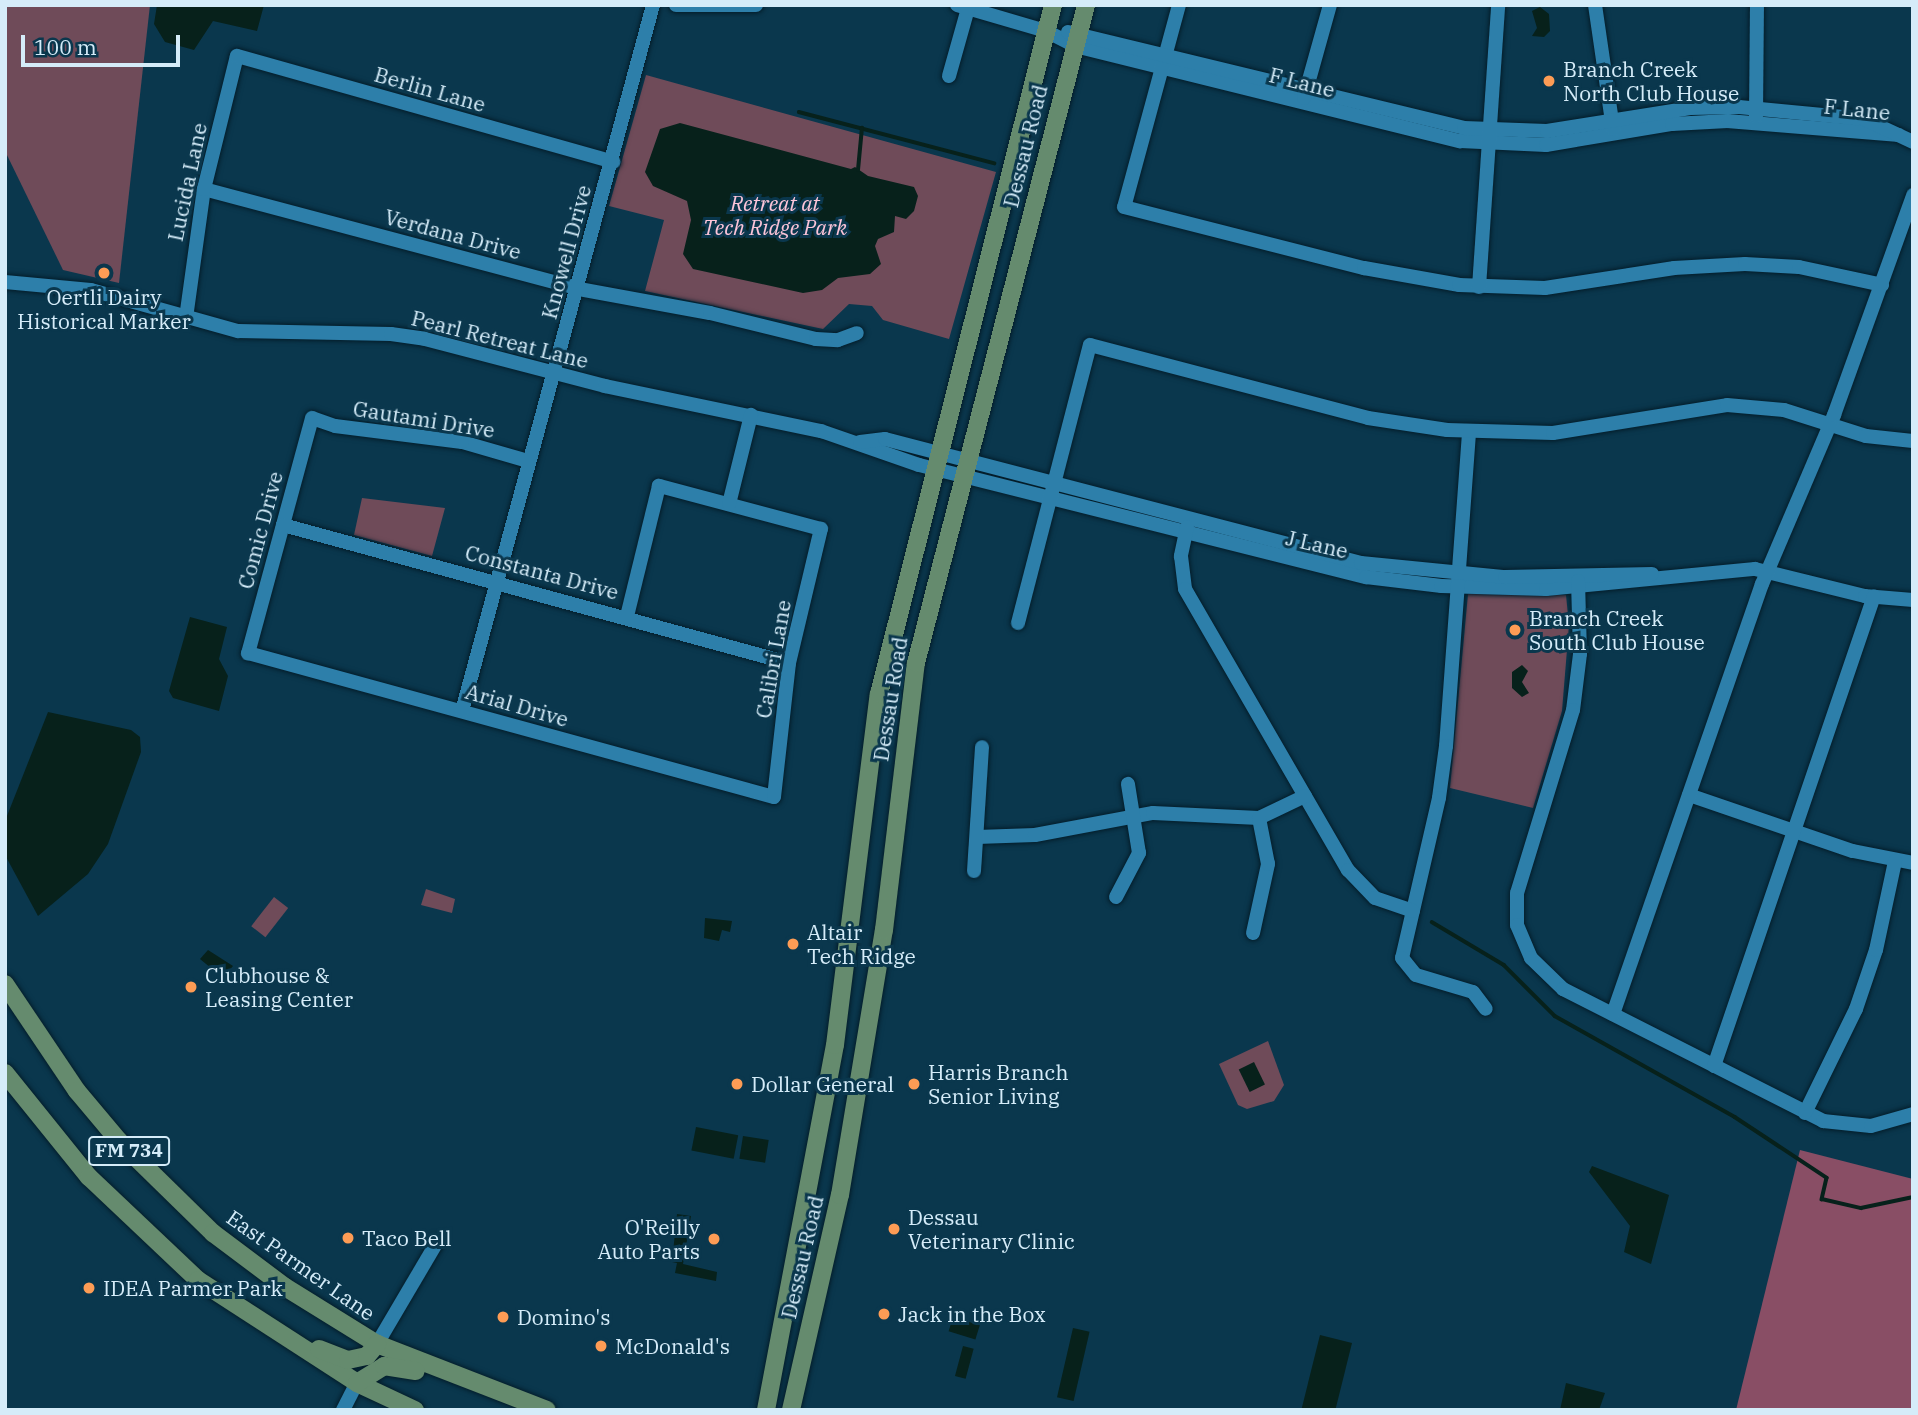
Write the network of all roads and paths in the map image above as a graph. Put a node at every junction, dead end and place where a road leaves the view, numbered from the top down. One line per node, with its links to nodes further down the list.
1 (653, 5): 22 (street, Knowell Drive)
2 (676, 5): 3 (street)
3 (756, 5)
4 (1053, 5): 12 (main road, Dessau Road)
5 (1086, 5): 13 (main road, Dessau Road)
6 (1180, 5): 15 (street)
7 (1330, 5): 17 (street)
8 (1498, 5): 20 (street)
9 (1595, 5): 19 (street)
10 (1757, 5): 18 (street)
11 (965, 6): 12 (street, F Lane); 16 (street)
12 (1046, 31): 13 (street, F Lane); 38 (main road, Dessau Road)
13 (1077, 39): 15 (street, F Lane); 39 (main road, Dessau Road)
14 (237, 56): 22 (street, Berlin Lane); 23 (street, Lucida Lane)
15 (1164, 61): 17 (street, F Lane); 27 (street)
16 (949, 76)
17 (1305, 97): 20 (street, F Lane)
18 (1756, 114): 19 (street, F Lane); 21 (street, F Lane)
19 (1613, 128): 20 (street, F Lane)
20 (1488, 137): 27 (street)
21 (1913, 142)
22 (613, 162): 28 (street, Knowell Drive)
23 (204, 190): 28 (street, Verdana Drive); 29 (street, Lucida Lane)
24 (1913, 195): 26 (street)
25 (5, 282): 29 (street, Pearl Retreat Lane)
26 (1882, 285): 27 (street); 34 (street)
27 (1479, 287)
28 (579, 289): 30 (street, Verdana Drive); 31 (street, Knowell Drive)
29 (186, 318): 31 (street, Pearl Retreat Lane)
30 (857, 333)
31 (554, 374): 32 (street, Pearl Retreat Lane); 37 (street, Knowell Drive)
32 (751, 415): 38 (street, Pearl Retreat Lane); 42 (street)
33 (312, 418): 37 (street, Gautami Drive); 43 (street, Comic Drive)
34 (1830, 424): 35 (street); 36 (street); 45 (street)
35 (1469, 433): 40 (street); 46 (street)
36 (1913, 441)
37 (528, 461): 48 (street, Knowell Drive)
38 (936, 461): 39 (street, Pearl Retreat Lane); 56 (main road, Dessau Road)
39 (967, 469): 40 (street, J Lane); 41 (street, J Lane); 57 (main road, Dessau Road)
40 (1054, 484): 41 (street); 44 (street, J Lane)
41 (1050, 499): 44 (street, J Lane); 52 (street)
42 (729, 503): 51 (street); 54 (street, Calibri Lane)
43 (283, 525): 48 (street, Constanta Drive); 53 (street, Comic Drive)
44 (1187, 526): 46 (street, J Lane); 61 (street)
45 (1768, 572): 47 (street, J Lane); 49 (street, J Lane); 60 (street)
46 (1459, 581): 47 (street, J Lane); 71 (street)
47 (1578, 581): 75 (street)
48 (497, 582): 51 (street, Constanta Drive); 55 (street, Knowell Drive)
49 (1874, 597): 50 (street, J Lane); 65 (street)
50 (1913, 600)
51 (627, 616): 54 (street, Constanta Drive)
52 (1018, 623)
53 (248, 653): 55 (street, Arial Drive)
54 (789, 663): 62 (street, Calibri Lane)
55 (462, 711): 62 (street, Arial Drive)
56 (873, 737): 57 (main road); 80 (main road, Dessau Road)
57 (905, 739): 81 (main road, Dessau Road)
58 (982, 747): 66 (street)
59 (1128, 784): 63 (street)
60 (1689, 795): 65 (street); 75 (street)
61 (1305, 796): 64 (street); 71 (street)
62 (774, 797)
63 (1134, 815): 64 (street); 66 (street); 70 (street)
64 (1259, 818): 72 (street)
65 (1795, 832): 67 (street); 76 (street)
66 (976, 836): 69 (street)
67 (1895, 861): 68 (street); 78 (street)
68 (1913, 863)
69 (974, 871)
70 (1116, 897)
71 (1413, 911): 74 (street)
72 (1253, 933)
73 (5, 984): 84 (main road, East Parmer Lane / FM 734)
74 (1486, 1009)
75 (1613, 1014): 76 (street)
76 (1714, 1066): 78 (street)
77 (5, 1073): 83 (main road, FM 734)
78 (1805, 1112): 79 (street)
79 (1913, 1114)
80 (810, 1190): 81 (main road); 90 (main road, Dessau Road)
81 (840, 1195): 91 (main road, Dessau Road)
82 (437, 1242): 84 (street)
83 (251, 1318): 84 (main road); 85 (main road, FM 734)
84 (376, 1344): 86 (main road, East Parmer Lane / FM 734)
85 (357, 1383): 86 (main road); 87 (street); 88 (main road, FM 734)
86 (502, 1395): 89 (main road, East Parmer Lane / FM 734)
87 (343, 1410)
88 (415, 1410)
89 (547, 1410)
90 (766, 1410)
91 (791, 1410)

